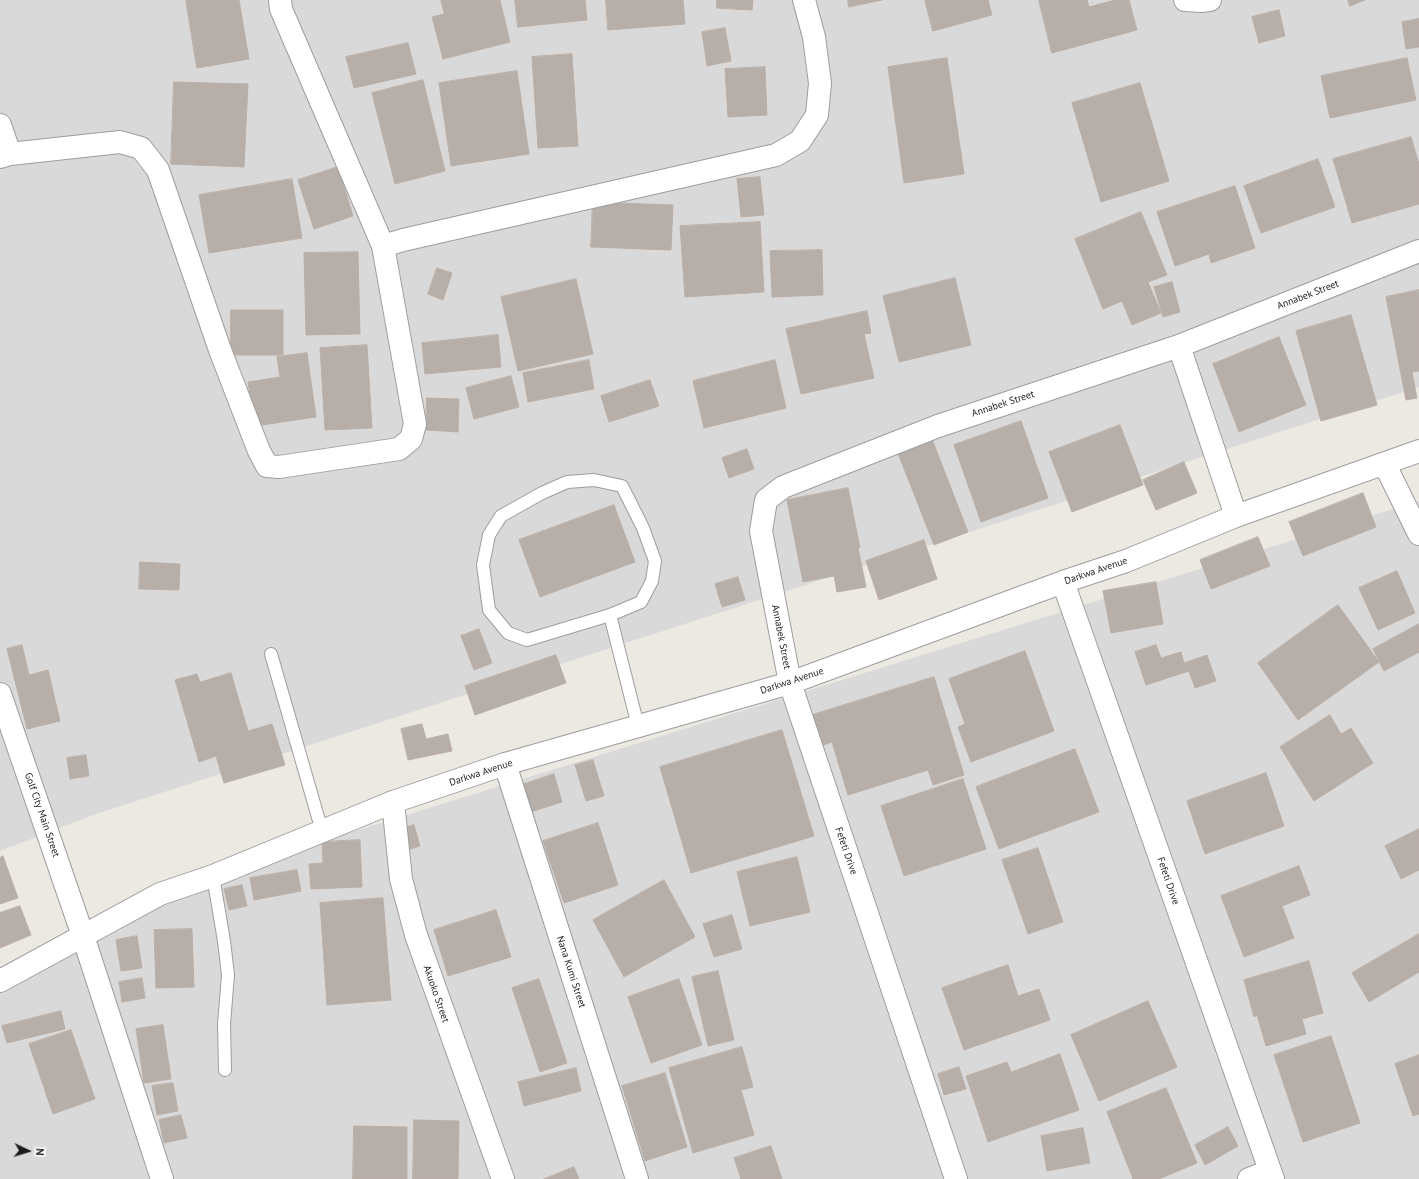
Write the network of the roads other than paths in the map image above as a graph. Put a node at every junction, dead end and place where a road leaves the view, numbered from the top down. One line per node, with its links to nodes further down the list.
1 (280, 0): 7 (street)
2 (804, 0): 7 (street)
3 (1185, 0): 4 (street)
4 (1210, 0)
5 (0, 126): 6 (street)
6 (5, 156): 7 (street)
7 (383, 246)
8 (1419, 251): 9 (street, Annabek Street)
9 (1179, 346): 12 (street); 17 (street, Annabek Street)
10 (1419, 451): 11 (street, Darkwa Avenue)
11 (1385, 465): 12 (street, Darkwa Avenue); 13 (street)
12 (1236, 516): 14 (street, Darkwa Avenue)
13 (1419, 534)
14 (1063, 582): 17 (street, Darkwa Avenue); 27 (street, Fefeti Drive)
15 (610, 615): 15 (lane); 19 (lane)
16 (271, 654): 22 (lane)
17 (790, 683): 19 (street, Darkwa Avenue); 31 (street, Fefeti Drive)
18 (0, 694): 24 (street, Golf City Main Street)
19 (638, 726): 20 (street, Darkwa Avenue)
20 (505, 764): 21 (street, Darkwa Avenue); 30 (street, Nana Kumi Street)
21 (393, 802): 22 (street, Darkwa Avenue); 29 (street, Akuoko Street)
22 (322, 831): 23 (street, Darkwa Avenue)
23 (213, 876): 24 (street, Darkwa Avenue); 26 (lane)
24 (84, 936): 25 (street, Darkwa Avenue); 28 (street, Golf City Main Street)
25 (0, 982)
26 (225, 1070)
27 (1272, 1175): 32 (street)
28 (162, 1179)
29 (503, 1179)
30 (638, 1179)
31 (956, 1179)
32 (1249, 1179)

